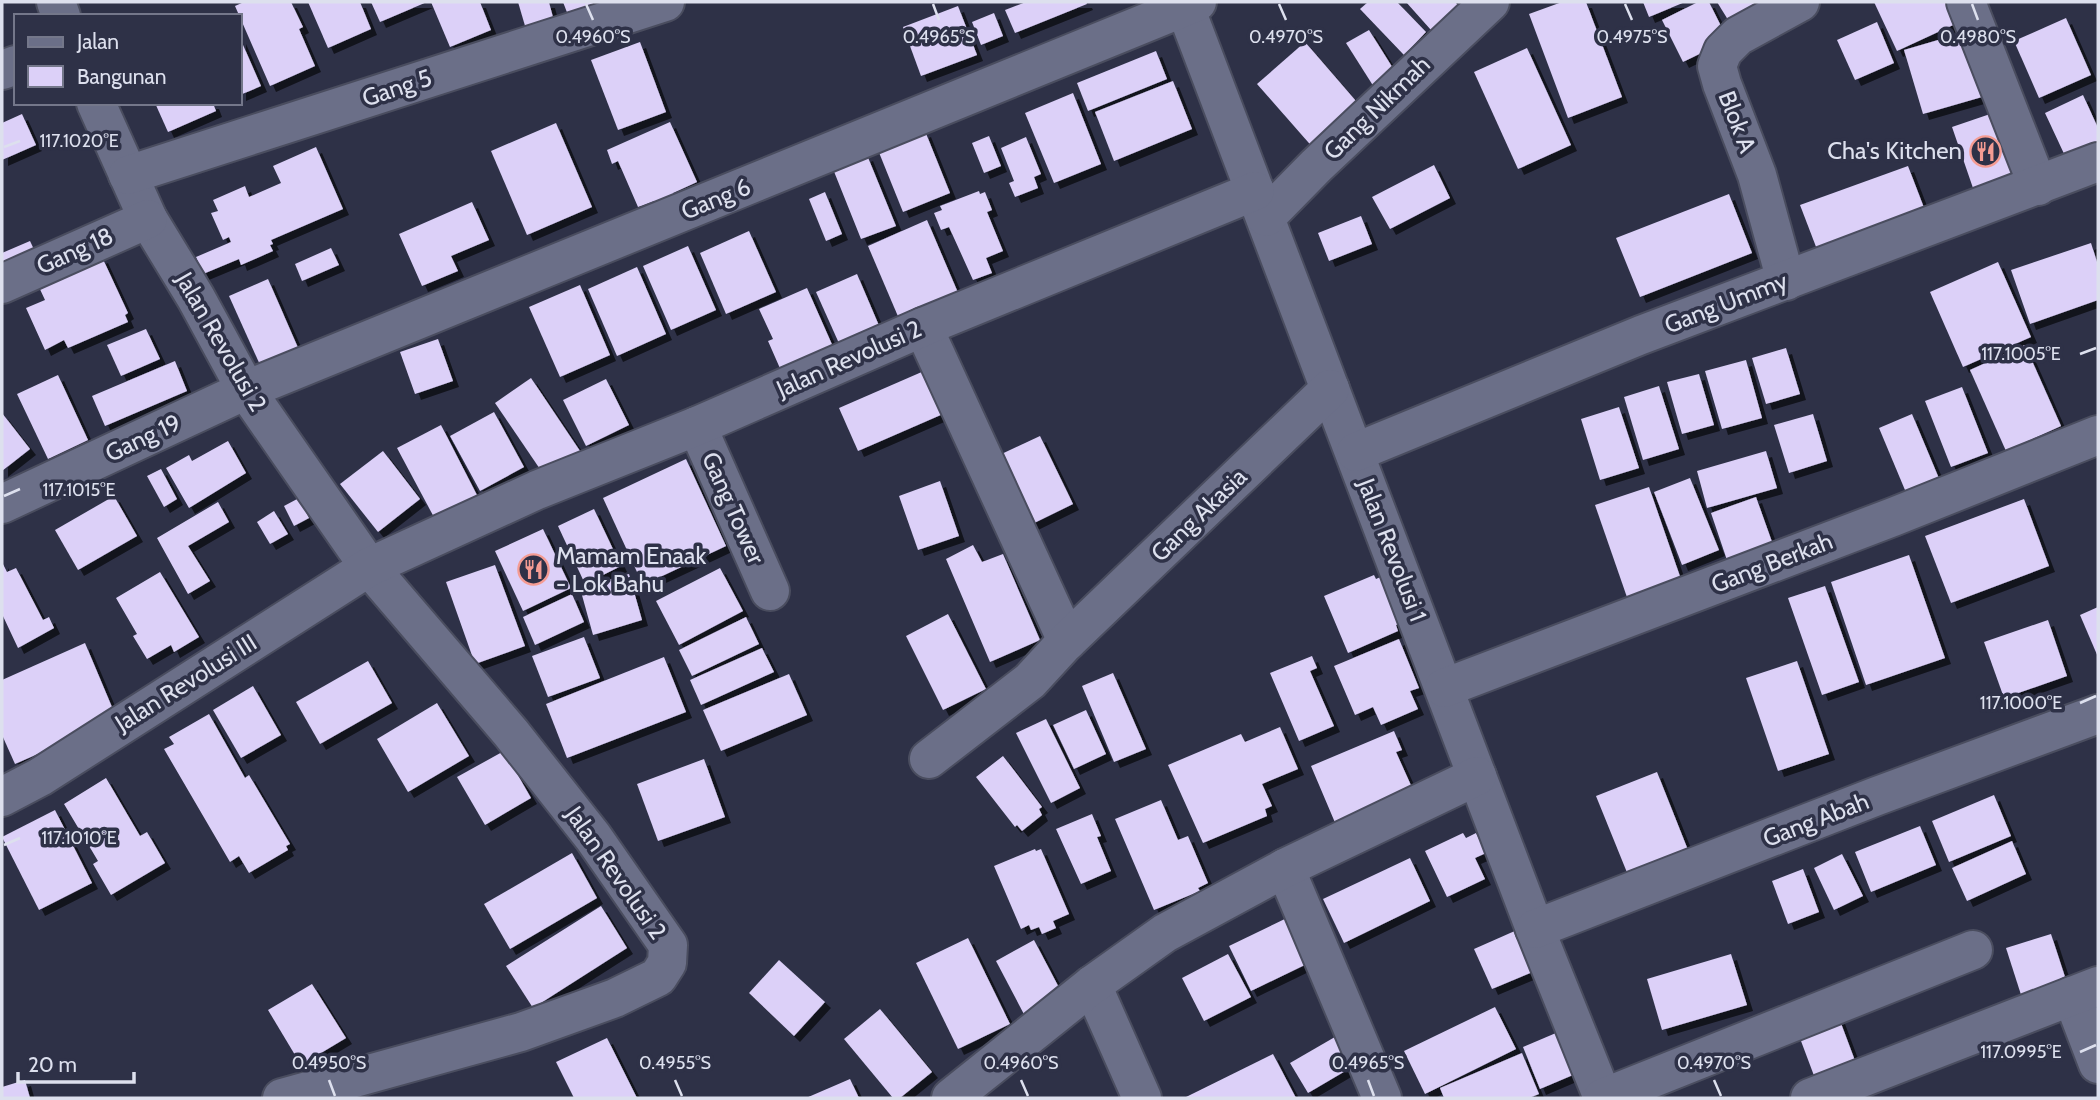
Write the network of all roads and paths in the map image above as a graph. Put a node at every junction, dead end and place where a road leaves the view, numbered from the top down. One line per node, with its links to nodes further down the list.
1 (665, 2): 8 (street, Gang 5)
2 (1490, 2): 10 (street, Gang Nikmah)
3 (1800, 2): 12 (street, Blok A)
4 (1966, 2): 9 (street)
5 (1188, 4): 10 (street, Jalan Revolusi 1); 15 (street, Gang 6)
6 (97, 105): 8 (street, Jalan Revolusi 2)
7 (2098, 162): 9 (street, Gang Ummy)
8 (128, 175): 11 (street, Jalan Revolusi 2)
9 (2038, 186): 12 (street, Gang Ummy)
10 (1260, 204): 14 (street, Jalan Revolusi 2); 16 (street, Jalan Revolusi 1)
11 (148, 219): 13 (street, Gang 18); 15 (street, Jalan Revolusi 2)
12 (1786, 281): 19 (street, Gang Ummy)
13 (2, 284)
14 (923, 327): 17 (street, Jalan Revolusi 2); 23 (street)
15 (246, 390): 20 (street, Gang 19); 21 (street, Jalan Revolusi 2)
16 (1330, 390): 19 (street, Jalan Revolusi 1); 23 (street, Gang Akasia)
17 (697, 426): 21 (street, Jalan Revolusi 2); 22 (street, Gang Tower)
18 (2098, 435): 24 (street, Gang Berkah)
19 (1356, 452): 24 (street, Jalan Revolusi 1)
20 (2, 504)
21 (369, 567): 28 (street, Jalan Revolusi III); 35 (street, Jalan Revolusi 2)
22 (770, 591)
23 (1067, 641): 26 (street, Gang Akasia)
24 (1444, 688): 27 (street, Jalan Revolusi 1)
25 (2098, 714): 30 (street, Gang Abah)
26 (929, 759)
27 (1477, 776): 29 (street); 30 (street, Jalan Revolusi 1)
28 (2, 797)
29 (1285, 868): 32 (street); 38 (street)
30 (1535, 929): 39 (street, Jalan Revolusi 1)
31 (1973, 950): 39 (street)
32 (1092, 985): 36 (street); 37 (street)
33 (2085, 991): 34 (street); 40 (street)
34 (2098, 1064)
35 (282, 1098)
36 (951, 1098)
37 (1142, 1098)
38 (1382, 1098)
39 (1603, 1098)
40 (1810, 1098)

